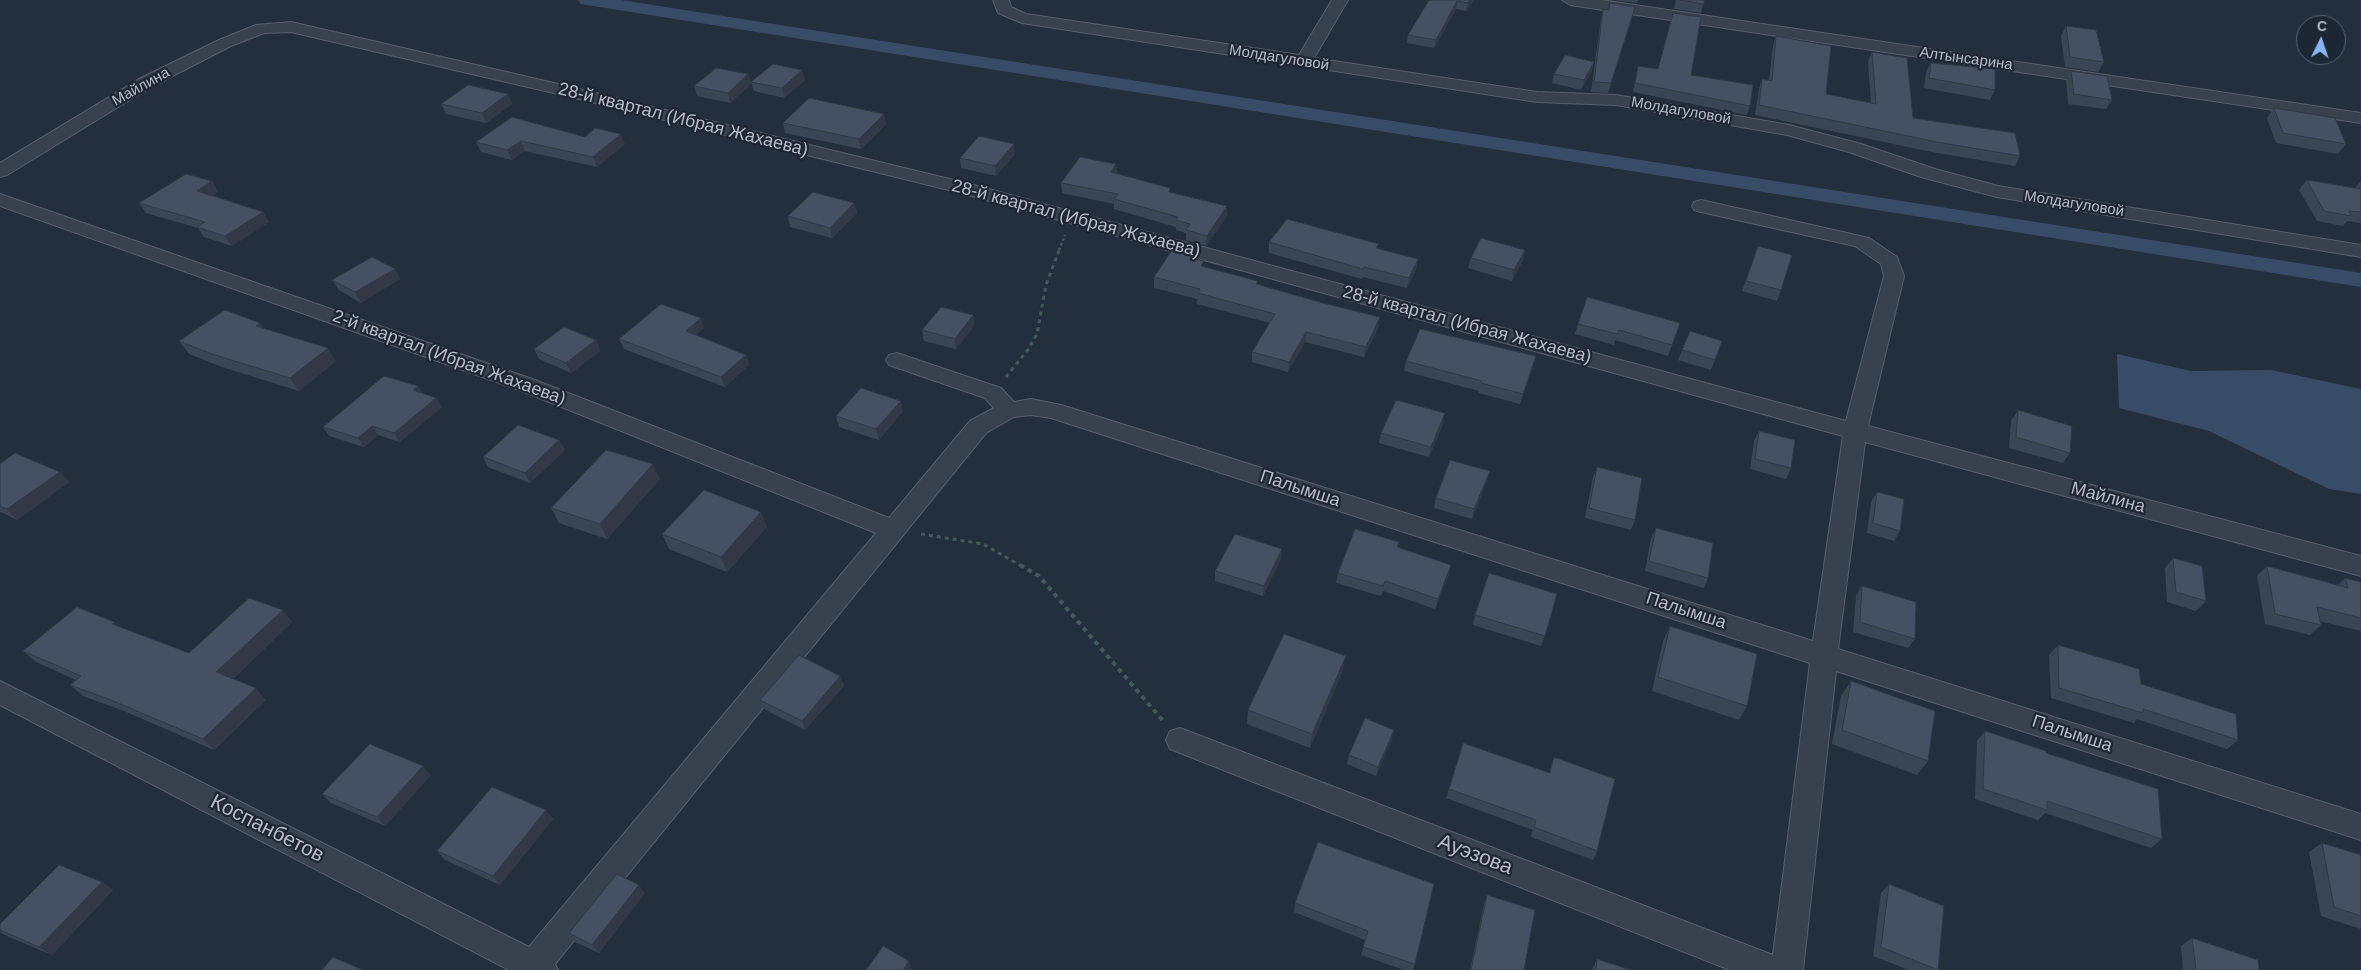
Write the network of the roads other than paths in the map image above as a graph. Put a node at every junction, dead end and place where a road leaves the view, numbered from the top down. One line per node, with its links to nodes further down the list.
1 (1001, 0): 5 (street, Молдагуловой)
2 (1340, 0): 5 (street)
3 (1570, 0): 6 (street, Алтынсарина)
4 (291, 28): 7 (street, Майлина); 13 (street, 28-й квартал (Ибрая Жахаева))
5 (1303, 62): 10 (street, Молдагуловой)
6 (2361, 118)
7 (0, 171)
8 (0, 200): 14 (street, 2-й квартал (Ибрая Жахаева))
9 (1701, 206): 13 (street)
10 (2361, 250)
11 (897, 360): 12 (street)
12 (1001, 402): 14 (street); 16 (street, Палымша)
13 (1855, 431): 15 (street, Майлина); 16 (street)
14 (893, 530): 20 (street)
15 (2361, 566)
16 (1824, 655): 19 (street, Палымша); 22 (street)
17 (0, 692): 20 (street, Коспанбетов)
18 (1180, 740): 21 (street, Ауэзова)
19 (2361, 827)
20 (535, 969)
21 (1770, 970)
22 (1787, 970)

